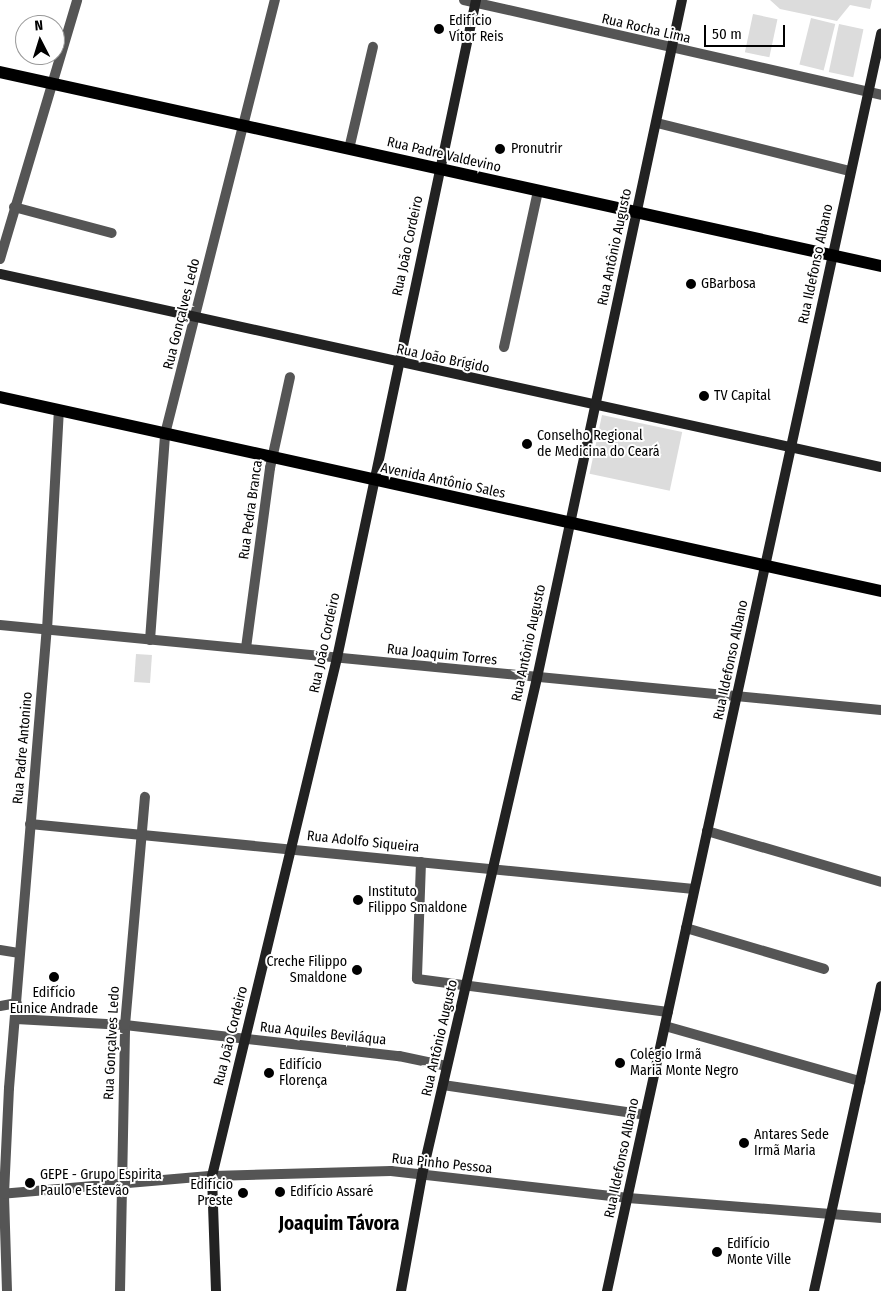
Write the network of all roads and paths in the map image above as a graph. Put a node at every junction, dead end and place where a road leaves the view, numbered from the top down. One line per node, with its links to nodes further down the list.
1 (76, 0): 10 (street)
2 (275, 0): 14 (street, Rua Gonçalves Ledo)
3 (464, 0): 5 (street, Rua Rocha Lima)
4 (682, 0): 8 (street, Rua Antônio Augusto)
5 (476, 1): 8 (street, Rua Rocha Lima); 16 (street, Rua João Cordeiro)
6 (881, 34): 11 (street, Rua Ildefonso Albano)
7 (372, 47): 15 (street)
8 (672, 49): 11 (street, Rua Rocha Lima); 13 (street, Rua Antônio Augusto)
9 (0, 72): 10 (main road, Rua Padre Valdevino)
10 (52, 83): 14 (main road, Rua Padre Valdevino); 19 (street)
11 (868, 92): 12 (street, Rua Rocha Lima); 17 (street, Rua Ildefonso Albano)
12 (881, 95)
13 (657, 123): 17 (street); 20 (street, Rua Antônio Augusto)
14 (242, 126): 15 (main road, Rua Padre Valdevino); 26 (street, Rua Gonçalves Ledo)
15 (349, 149): 16 (main road, Rua Padre Valdevino)
16 (439, 169): 18 (main road, Rua Padre Valdevino); 28 (street, Rua João Cordeiro)
17 (850, 171): 22 (street, Rua Ildefonso Albano)
18 (538, 191): 20 (main road, Rua Padre Valdevino); 27 (street)
19 (14, 207): 21 (street); 23 (street)
20 (636, 213): 22 (main road, Rua Padre Valdevino); 31 (street, Rua Antônio Augusto)
21 (112, 233)
22 (832, 255): 24 (main road, Rua Padre Valdevino); 34 (street, Rua Ildefonso Albano)
23 (0, 259)
24 (881, 266)
25 (0, 274): 26 (street, Rua João Brígido)
26 (196, 318): 28 (street, Rua João Brígido); 33 (street, Rua Gonçalves Ledo)
27 (504, 347)
28 (397, 363): 31 (street, Rua João Brígido); 37 (street, Rua João Cordeiro)
29 (290, 377): 35 (street, Rua Pedra Branca)
30 (0, 396): 32 (main road, Avenida Antônio Sales)
31 (595, 405): 34 (street, Rua João Brígido); 38 (street, Rua Antônio Augusto)
32 (59, 410): 33 (main road, Avenida Antônio Sales); 42 (street, Rua Padre Antonino)
33 (165, 434): 35 (main road, Avenida Antônio Sales); 43 (street, Rua Gonçalves Ledo)
34 (790, 447): 36 (street, Rua João Brígido); 39 (street, Rua Ildefonso Albano)
35 (272, 458): 37 (main road, Avenida Antônio Sales); 44 (street, Rua Pedra Branca)
36 (881, 467)
37 (373, 481): 38 (main road, Avenida Antônio Sales); 45 (street, Rua João Cordeiro)
38 (569, 523): 39 (main road, Avenida Antônio Sales); 46 (street, Rua Antônio Augusto)
39 (766, 566): 40 (main road, Avenida Antônio Sales); 47 (street, Rua Ildefonso Albano)
40 (881, 591)
41 (0, 625): 42 (street, Rua Joaquim Torres)
42 (47, 630): 43 (street, Rua Joaquim Torres); 50 (street, Rua Padre Antonino)
43 (150, 640): 44 (street, Rua Joaquim Torres)
44 (246, 648): 45 (street, Rua Joaquim Torres)
45 (337, 658): 46 (street, Rua Joaquim Torres); 53 (street, Rua João Cordeiro)
46 (537, 678): 47 (street, Rua Joaquim Torres); 55 (street, Rua Antônio Augusto)
47 (737, 696): 48 (street, Rua Joaquim Torres); 51 (street, Rua Ildefonso Albano)
48 (881, 710)
49 (145, 797): 52 (street, Rua Gonçalves Ledo)
50 (30, 824): 52 (street, Rua Adolfo Siqueira); 60 (street, Rua Padre Antonino)
51 (707, 831): 56 (street); 57 (street, Rua Ildefonso Albano)
52 (142, 834): 53 (street, Rua Adolfo Siqueira); 68 (street, Rua Gonçalves Ledo)
53 (293, 848): 54 (street, Rua Adolfo Siqueira); 70 (street, Rua João Cordeiro)
54 (421, 862): 55 (street, Rua Adolfo Siqueira); 63 (street)
55 (492, 869): 57 (street, Rua Adolfo Siqueira); 63 (street, Rua Antônio Augusto)
56 (881, 882)
57 (694, 889): 58 (street, Rua Ildefonso Albano)
58 (686, 928): 61 (street); 66 (street, Rua Ildefonso Albano)
59 (0, 950): 60 (street)
60 (20, 953): 64 (street, Rua Padre Antonino)
61 (824, 970)
62 (881, 986): 72 (street)
63 (466, 987): 66 (street); 71 (street, Rua Antônio Augusto)
64 (17, 1003): 65 (street); 67 (street, Rua Padre Antonino)
65 (0, 1006)
66 (668, 1012): 69 (street, Rua Ildefonso Albano)
67 (16, 1019): 68 (street, Rua Aquiles Beviláqua); 74 (street, Rua Padre Antonino)
68 (126, 1025): 70 (street, Rua Aquiles Beviláqua); 78 (street, Rua Gonçalves Ledo)
69 (665, 1026): 72 (street); 75 (street, Rua Ildefonso Albano)
70 (244, 1039): 71 (street, Rua Aquiles Beviláqua); 77 (street, Rua João Cordeiro)
71 (446, 1066): 73 (street, Rua Antônio Augusto)
72 (860, 1081): 81 (street)
73 (443, 1085): 75 (street); 76 (street, Rua Antônio Augusto)
74 (5, 1088): 79 (street, Rua Padre Antonino)
75 (645, 1116): 80 (street, Rua Ildefonso Albano)
76 (422, 1175): 77 (street, Rua Pinho Pessoa); 80 (street, Rua Pinho Pessoa); 86 (street, Rua Antônio Augusto)
77 (212, 1176): 78 (street, Rua Pinho Pessoa); 85 (street, Rua João Cordeiro)
78 (119, 1184): 79 (street, Rua Pinho Pessoa); 84 (street, Rua Gonçalves Ledo)
79 (2, 1194): 83 (street, Rua Padre Antonino)
80 (628, 1198): 81 (street, Rua Pinho Pessoa); 87 (street, Rua Ildefonso Albano)
81 (832, 1214): 82 (street, Rua Pinho Pessoa); 88 (street)
82 (881, 1218)
83 (8, 1291)
84 (120, 1291)
85 (216, 1291)
86 (401, 1291)
87 (607, 1291)
88 (814, 1291)

